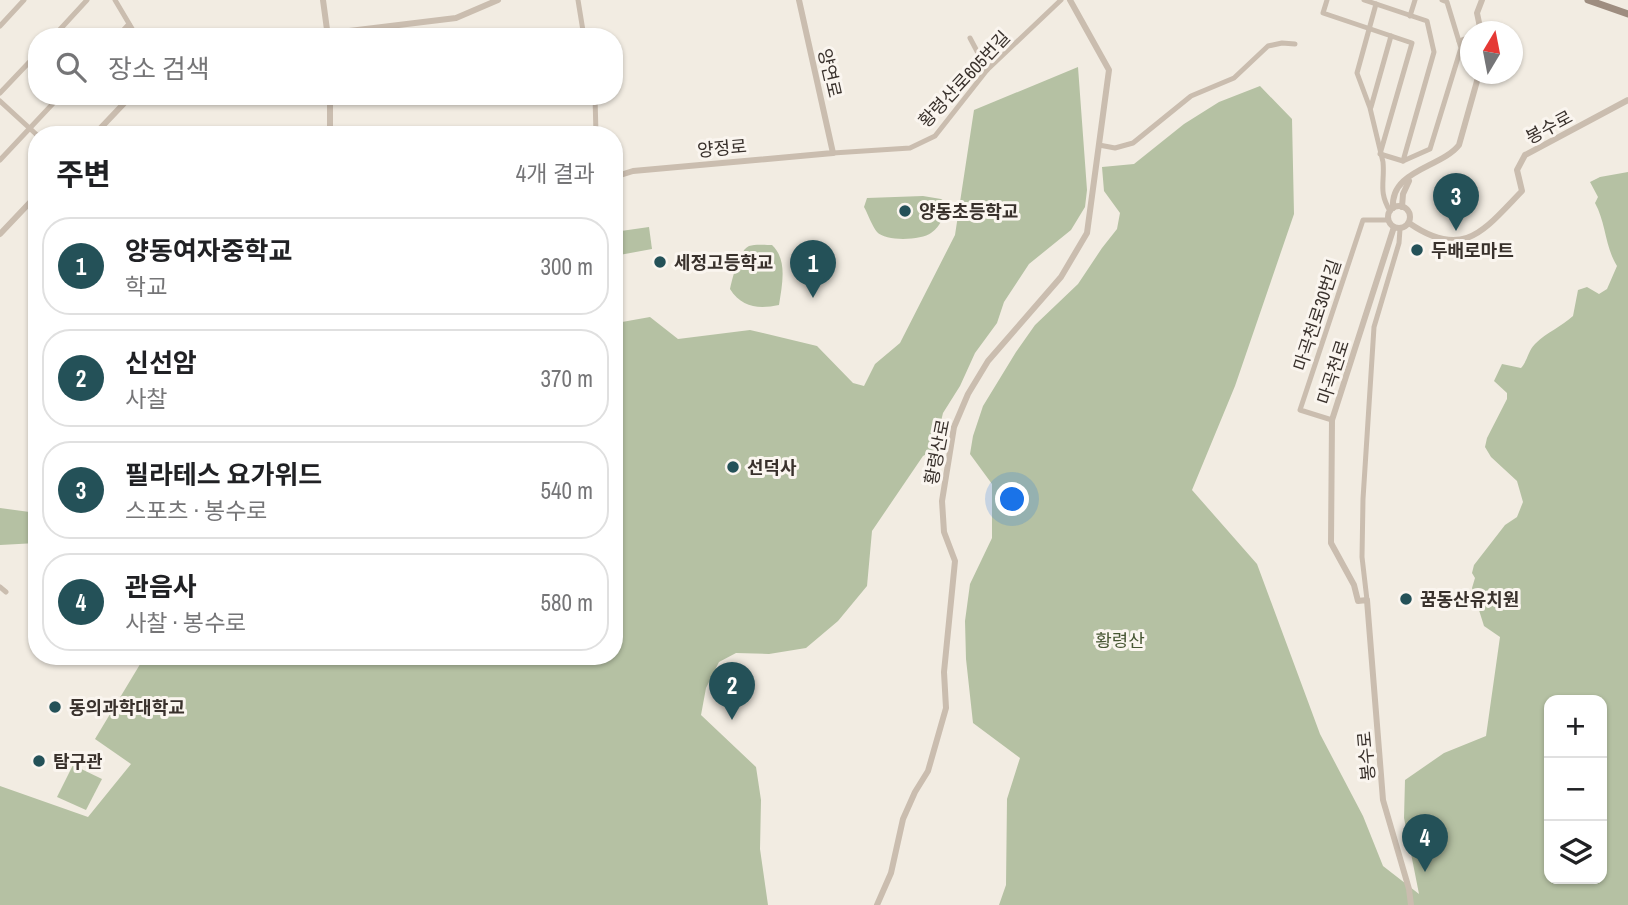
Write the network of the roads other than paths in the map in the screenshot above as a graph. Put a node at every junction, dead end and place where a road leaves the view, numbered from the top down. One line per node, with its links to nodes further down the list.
1 (24, 0): 23 (street)
2 (87, 0): 24 (street)
3 (114, 0): 22 (street)
4 (323, 0): 27 (street)
5 (475, 0): 18 (street)
6 (498, 0): 18 (street)
7 (578, 0): 29 (street)
8 (799, 0): 54 (street, 양연로)
9 (1061, 0): 36 (street, 황령산로605번길)
10 (1070, 0): 52 (street, 황령산로)
11 (1327, 0): 30 (street)
12 (1364, 0): 17 (street)
13 (1415, 0): 20 (street)
14 (1442, 0): 33 (street)
15 (1482, 0): 21 (street)
16 (1588, 0): 19 (main road)
17 (1376, 4): 20 (street); 30 (street)
18 (477, 10): 28 (street)
19 (1628, 14)
20 (1410, 16): 58 (street)
21 (1479, 21)
22 (129, 24): 25 (street); 26 (street)
23 (0, 26)
24 (61, 28)
25 (125, 28)
26 (131, 28)
27 (326, 28)
28 (375, 28)
29 (583, 28)
30 (1369, 28): 31 (street); 45 (street)
31 (1391, 36): 45 (street); 55 (street)
32 (970, 38): 36 (street)
33 (1459, 41): 53 (street)
34 (1295, 44): 52 (street)
35 (28, 63): 38 (street)
36 (987, 70): 54 (street, 황령산로605번길)
37 (1476, 84): 57 (street)
38 (0, 93)
39 (0, 100): 50 (street)
40 (1628, 100): 65 (street, 봉수로)
41 (52, 105): 46 (street)
42 (122, 105): 47 (street)
43 (330, 105): 48 (street)
44 (595, 105): 49 (street)
45 (1370, 108): 55 (street)
46 (33, 126)
47 (103, 126)
48 (330, 126)
49 (596, 126)
50 (28, 127)
51 (28, 131): 56 (street)
52 (1099, 145): 72 (street, 황령산로)
53 (1430, 149): 57 (street); 58 (street)
54 (833, 153): 59 (street, 양정로)
55 (1380, 153): 58 (street); 63 (street)
56 (0, 160)
57 (1437, 160): 60 (street)
58 (1403, 161)
59 (623, 174)
60 (1411, 176): 62 (street); 63 (street)
61 (28, 204): 67 (street)
62 (1402, 207): 63 (street); 65 (street)
63 (1391, 209): 64 (street)
64 (1388, 220): 66 (street); 68 (street, 마곡천로30번길)
65 (1409, 223): 66 (street)
66 (1397, 228): 68 (street, 마곡천로); 71 (street)
67 (0, 234)
68 (1332, 420): 71 (street, 마곡천로)
69 (0, 587): 70 (street)
70 (6, 592)
71 (1367, 600): 73 (street, 봉수로)
72 (877, 905)
73 (1411, 905)

